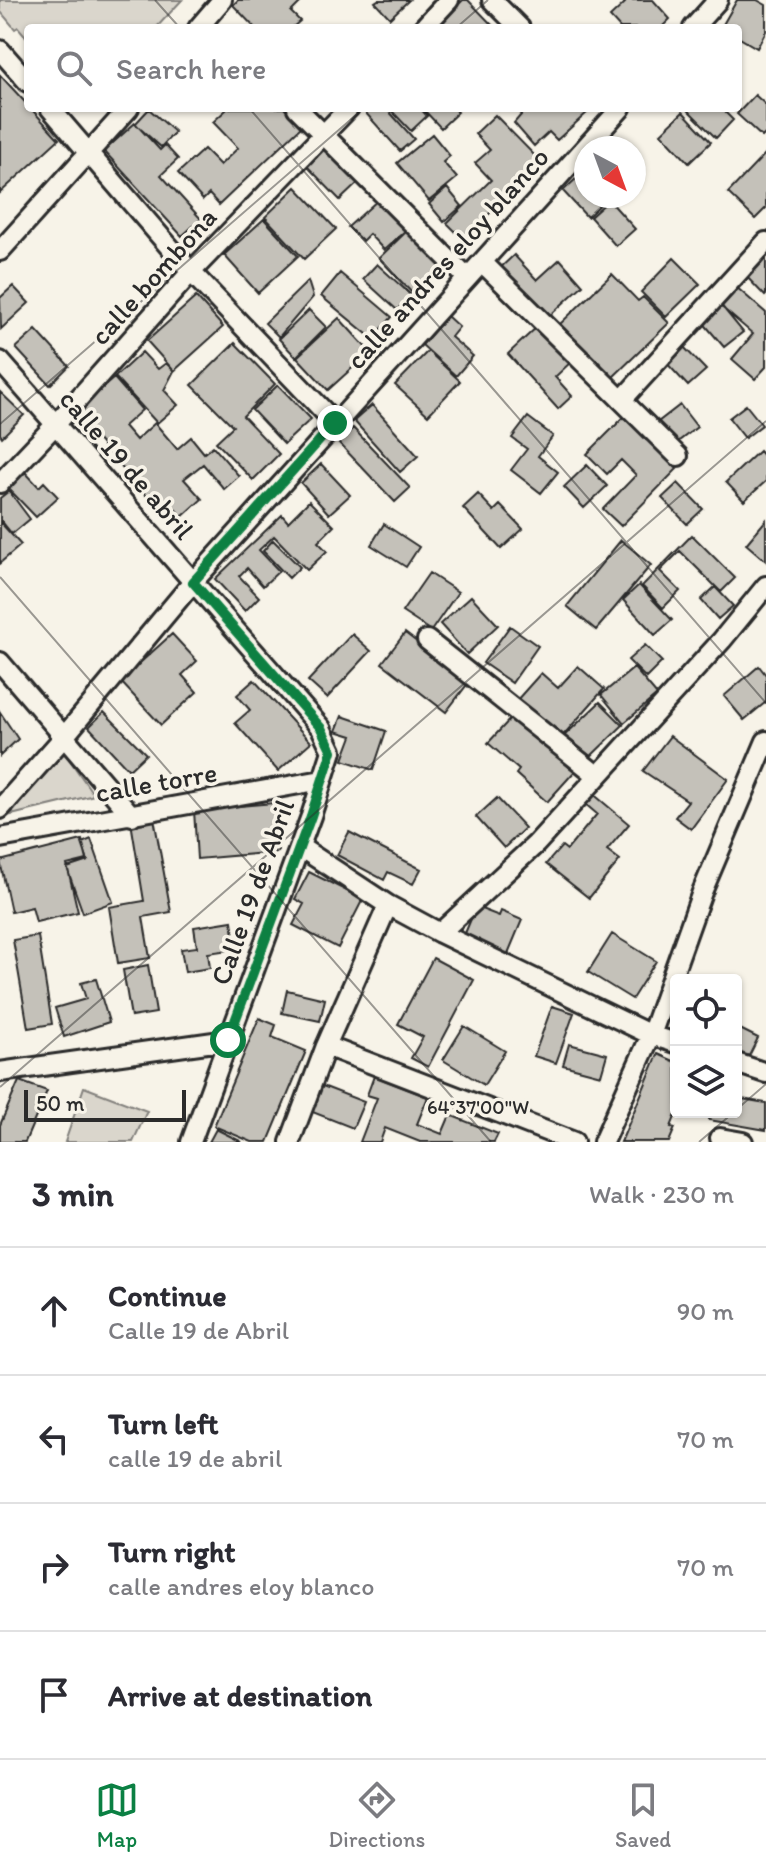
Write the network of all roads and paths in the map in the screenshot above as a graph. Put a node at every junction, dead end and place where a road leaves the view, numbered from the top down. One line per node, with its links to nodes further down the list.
1 (222, 0): 5 (street)
2 (449, 0): 6 (street)
3 (492, 0): 7 (street)
4 (718, 0): 8 (street)
5 (208, 18)
6 (427, 24)
7 (516, 24)
8 (697, 24)
9 (0, 50): 10 (street)
10 (24, 77)
11 (54, 112): 17 (street)
12 (126, 112): 17 (street)
13 (301, 112): 16 (street)
14 (345, 112): 16 (street, calle bombona)
15 (610, 112): 20 (street, calle andres eloy blanco)
16 (324, 135): 21 (street, calle bombona); 22 (street)
17 (90, 153): 19 (street); 21 (street)
18 (766, 242): 24 (street)
19 (0, 251)
20 (482, 262): 22 (street, calle andres eloy blanco); 24 (street)
21 (191, 272): 25 (street); 26 (street, calle bombona)
22 (467, 278): 25 (street, calle andres eloy blanco)
23 (0, 361): 26 (street, calle 19 de abril)
24 (622, 400): 27 (street)
25 (335, 423): 29 (street, calle andres eloy blanco)
26 (55, 425): 28 (street, calle bombona); 29 (street, calle 19 de abril)
27 (678, 456)
28 (0, 483)
29 (193, 582): 33 (street, calle andres eloy blanco); 35 (street, calle 19 de abril)
30 (766, 586): 36 (street)
31 (427, 640): 36 (street)
32 (0, 662): 33 (street)
33 (63, 738): 38 (street, calle andres eloy blanco); 39 (street)
34 (766, 741): 44 (street)
35 (332, 751): 37 (street, Calle 19 de Abril)
36 (598, 776): 43 (street)
37 (322, 780): 39 (street, calle torre); 41 (street, Calle 19 de Abril)
38 (0, 809)
39 (132, 816): 40 (street, calle torre)
40 (0, 838)
41 (300, 847): 42 (street); 45 (street, Calle 19 de Abril)
42 (388, 905): 43 (street); 47 (street)
43 (440, 933): 44 (street)
44 (651, 1035): 46 (street); 55 (street)
45 (228, 1040): 50 (street); 52 (street, Calle 19 de Abril)
46 (670, 1041)
47 (326, 1046): 53 (street); 54 (street)
48 (742, 1064): 49 (street)
49 (765, 1068)
50 (0, 1072)
51 (720, 1138): 56 (street)
52 (191, 1142)
53 (290, 1142)
54 (574, 1142)
55 (603, 1142)
56 (743, 1142)

